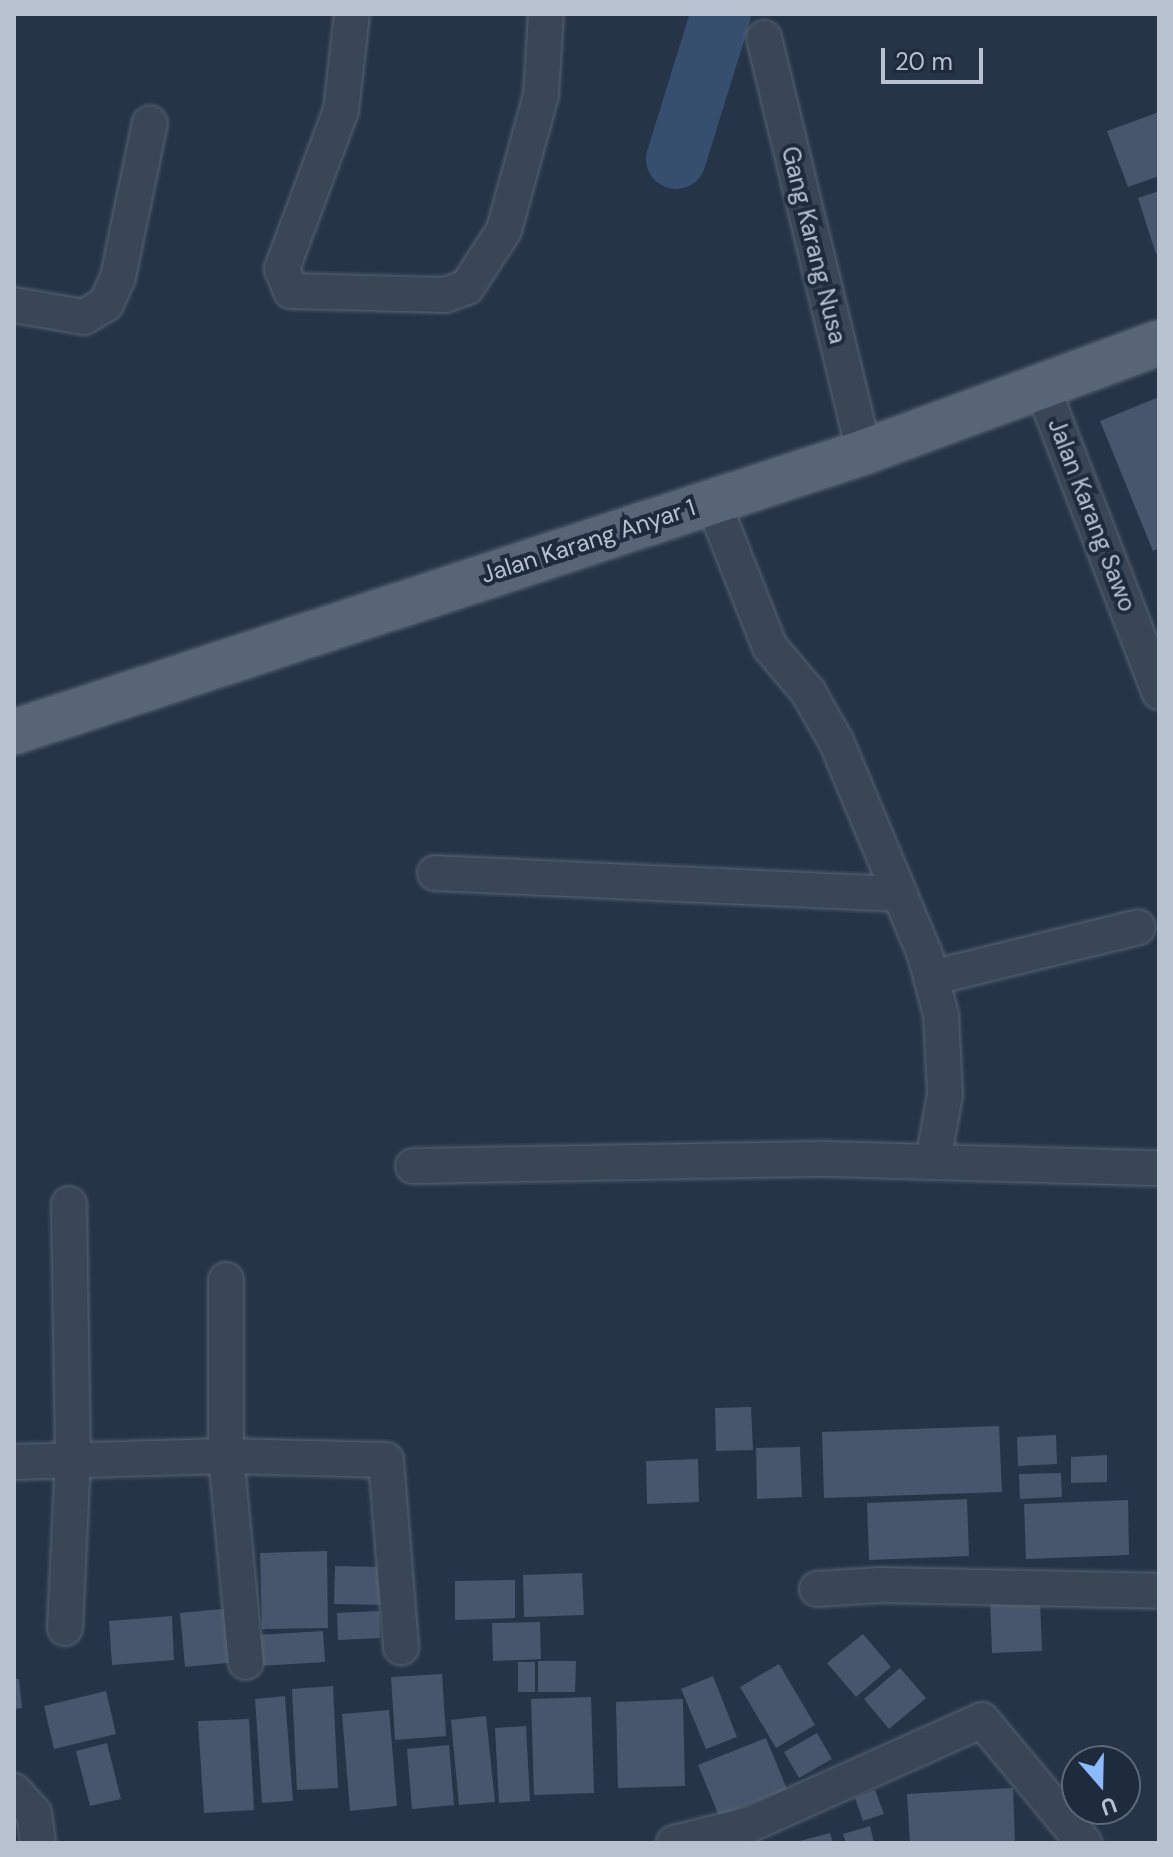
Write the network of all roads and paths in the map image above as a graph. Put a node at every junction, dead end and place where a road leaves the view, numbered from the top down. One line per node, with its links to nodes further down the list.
1 (352, 14): 2 (street)
2 (546, 14)
3 (764, 38): 8 (street, Gang Karang Nusa)
4 (150, 123): 5 (street)
5 (14, 305)
6 (1159, 343): 7 (main road, Jalan Karang Anyar 1)
7 (1041, 384): 8 (main road, Jalan Karang Anyar 1); 10 (street, Jalan Karang Sawo)
8 (864, 452): 9 (main road, Jalan Karang Anyar 1)
9 (712, 500): 11 (main road, Jalan Karang Anyar 1); 13 (street)
10 (1159, 692)
11 (14, 732)
12 (435, 873): 13 (street)
13 (900, 894): 15 (street)
14 (1138, 927): 15 (street)
15 (931, 978): 16 (street)
16 (933, 1161): 17 (street); 18 (street)
17 (413, 1166)
18 (1159, 1168)
19 (69, 1204): 22 (street)
20 (226, 1280): 21 (street)
21 (226, 1456): 22 (street); 27 (street); 28 (street)
22 (73, 1460): 23 (street); 26 (street)
23 (14, 1462)
24 (817, 1589): 25 (street)
25 (1159, 1591)
26 (65, 1628)
27 (401, 1647)
28 (246, 1662)
29 (14, 1791): 30 (street)
30 (38, 1843)
31 (674, 1843): 32 (street)
32 (1084, 1843)

